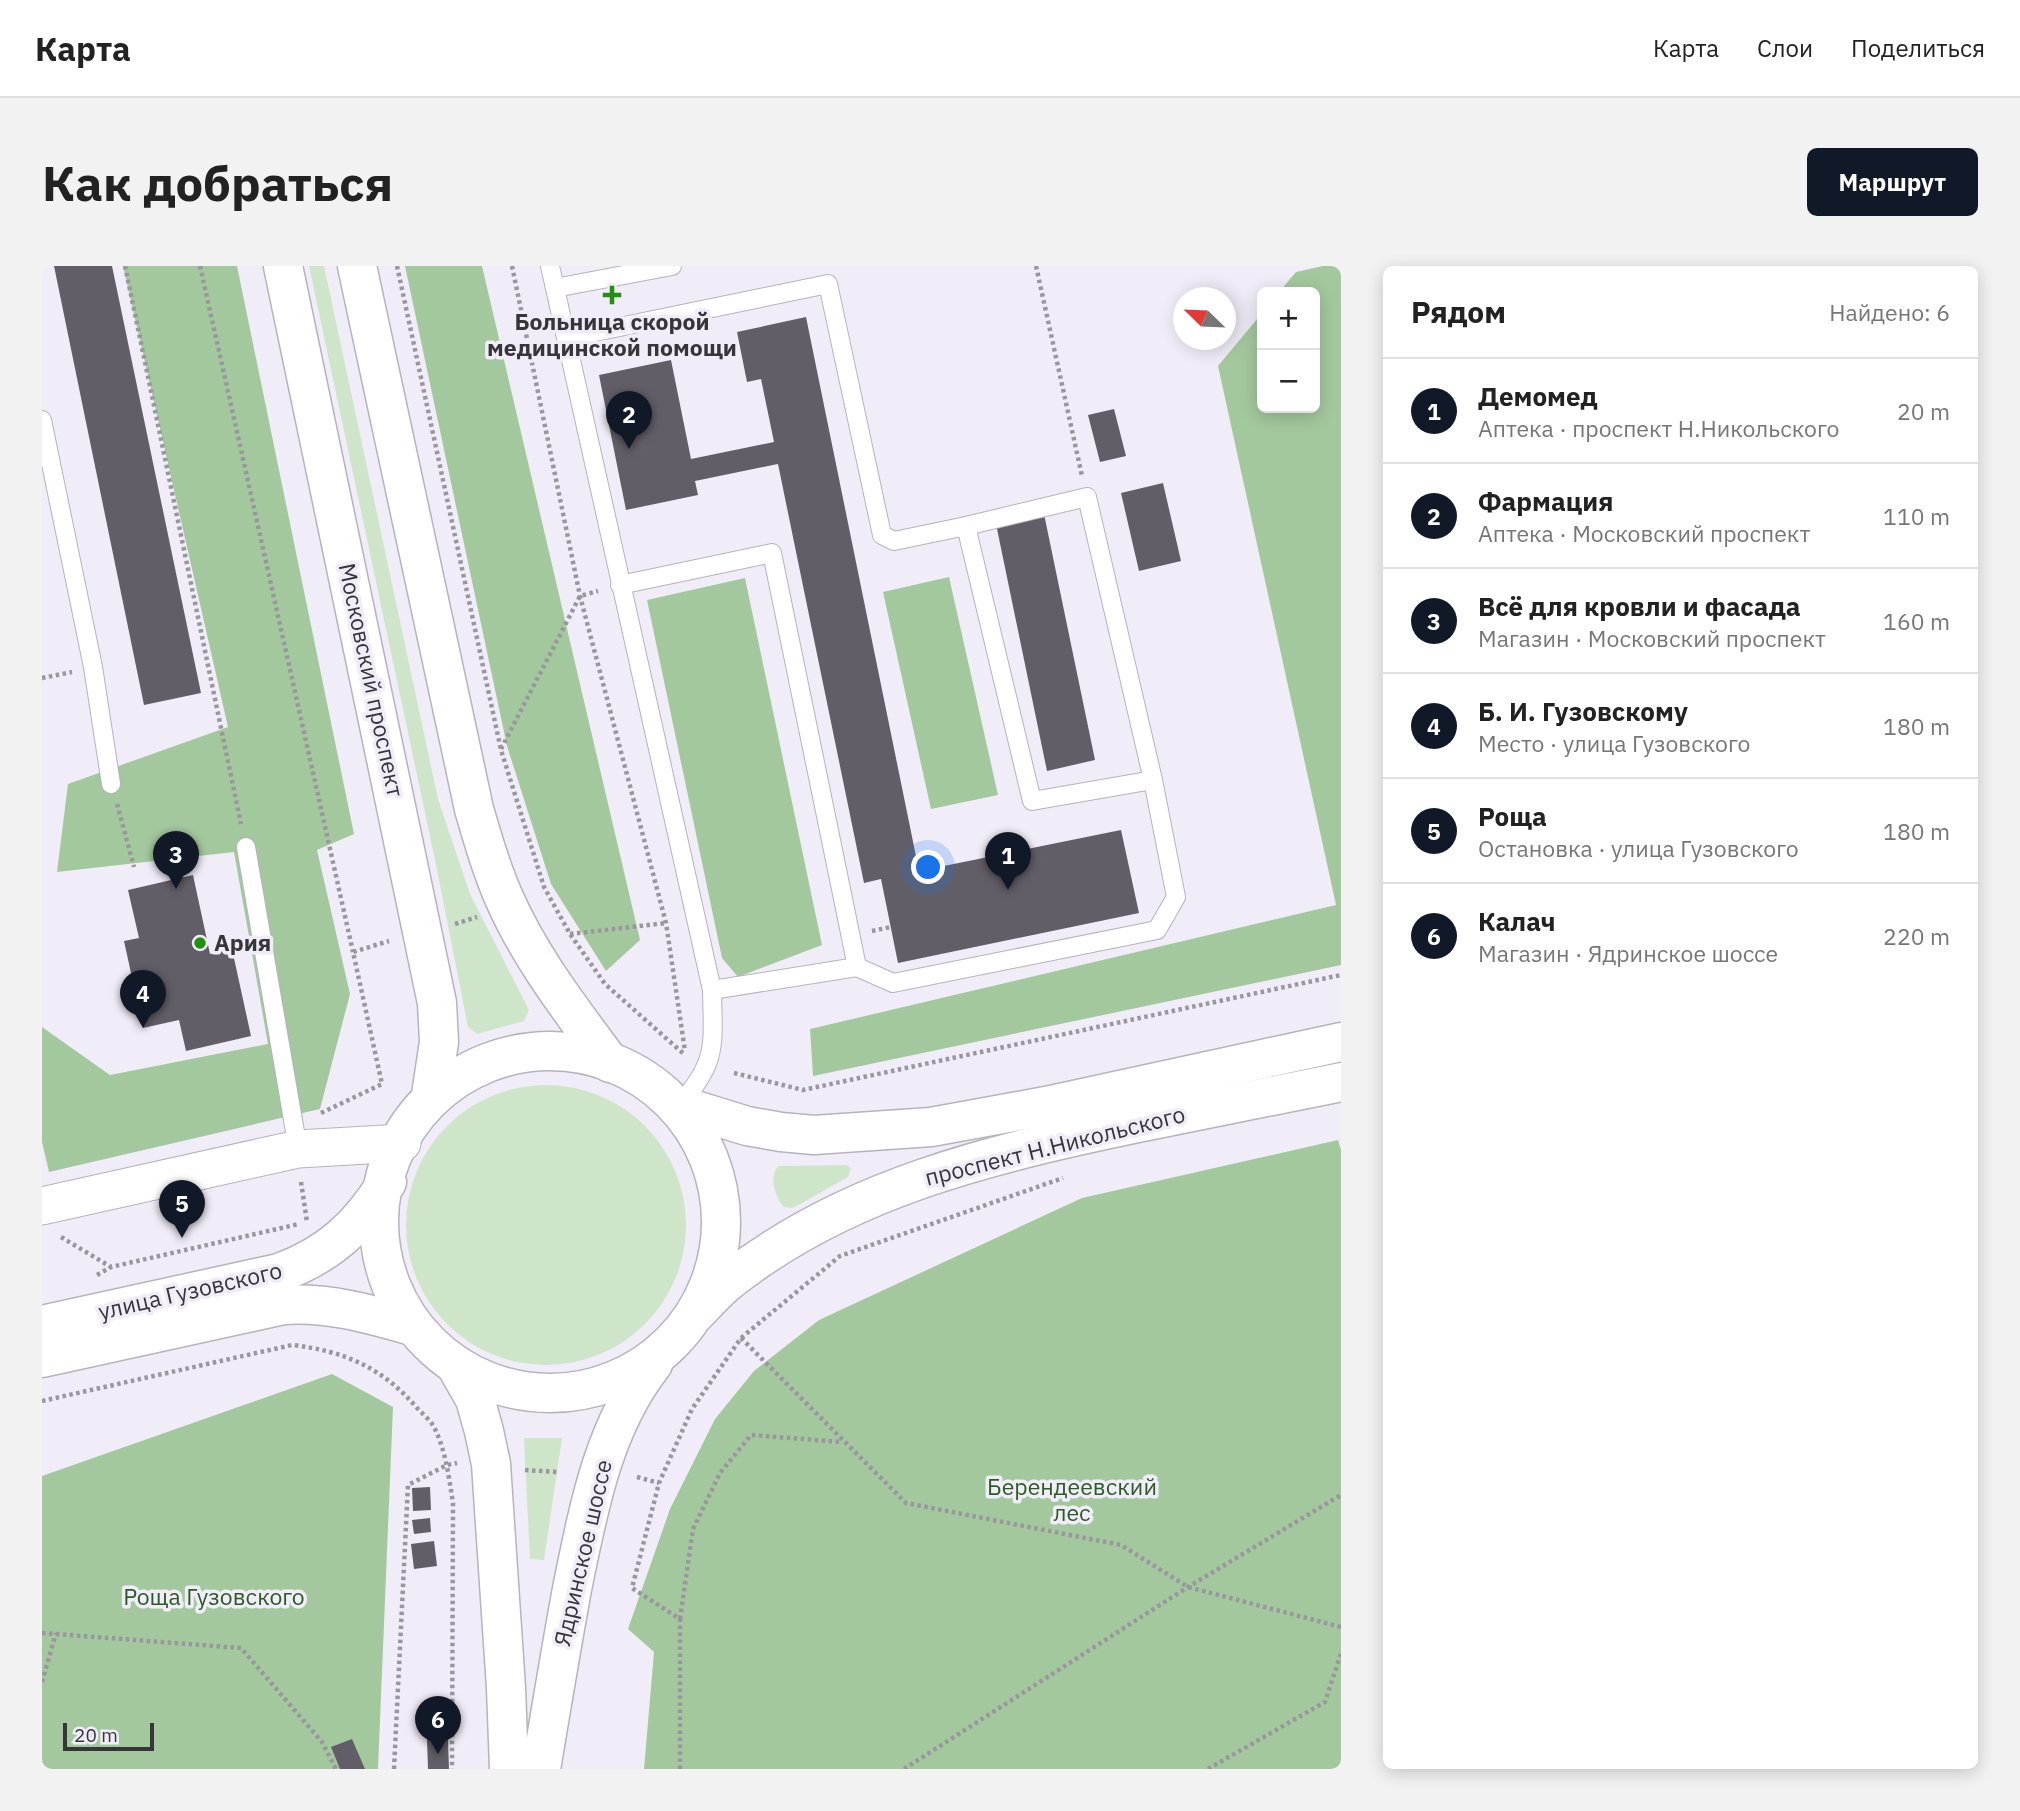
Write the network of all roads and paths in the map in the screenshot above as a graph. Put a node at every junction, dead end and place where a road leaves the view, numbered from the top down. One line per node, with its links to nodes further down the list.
1 (125, 266): 20 (path)
2 (200, 266): 27 (path)
3 (283, 266): 37 (main road, Московский проспект)
4 (358, 266): 34 (main road)
5 (397, 266): 17 (path)
6 (512, 266): 16 (path)
7 (550, 266): 10 (lane)
8 (672, 266): 10 (lane)
9 (1036, 266): 13 (path)
10 (555, 288): 11 (lane)
11 (566, 338): 14 (lane); 15 (lane)
12 (42, 420): 19 (lane)
13 (1087, 497): 14 (lane); 18 (lane)
14 (966, 526): 18 (lane)
15 (620, 585): 16 (path); 28 (lane); 30 (lane)
16 (580, 596): 17 (path); 23 (path)
17 (501, 750): 25 (path)
18 (1153, 780): 28 (lane)
19 (111, 784): 21 (path)
20 (246, 847): 41 (lane)
21 (134, 867)
22 (480, 916): 24 (path)
23 (666, 923): 25 (path); 32 (path)
24 (447, 926)
25 (570, 934): 32 (path)
26 (396, 938): 27 (path)
27 (353, 952): 39 (path)
28 (857, 967): 30 (lane)
29 (1341, 975): 35 (path)
30 (712, 990): 38 (lane)
31 (1341, 1042): 38 (main road, проспект Н.Никольского)
32 (686, 1055): 33 (path)
33 (693, 1059)
34 (610, 1063): 37 (main road); 38 (main road)
35 (733, 1073)
36 (1341, 1082): 49 (main road, проспект Н.Никольского)
37 (431, 1096): 40 (main road)
38 (679, 1105): 49 (main road)
39 (314, 1116)
40 (402, 1143): 41 (street); 43 (main road)
41 (299, 1163): 44 (street); 45 (path)
42 (1071, 1175): 50 (path)
43 (387, 1182): 47 (main road, улица Гузовского); 48 (main road)
44 (48, 1219): 45 (path)
45 (111, 1267): 46 (path)
46 (91, 1279)
47 (42, 1325)
48 (412, 1326): 51 (main road, улица Гузовского); 52 (main road)
49 (674, 1338): 52 (main road); 72 (main road, Ядринское шоссе)
50 (741, 1338): 54 (path); 59 (path)
51 (42, 1358)
52 (456, 1366): 71 (main road)
53 (42, 1401): 55 (path)
54 (843, 1442): 61 (path); 62 (path)
55 (447, 1465): 69 (path); 70 (path)
56 (525, 1470): 57 (path)
57 (557, 1472)
58 (637, 1477): 59 (path)
59 (659, 1483): 62 (path)
60 (1341, 1495): 61 (path)
61 (1188, 1587): 63 (path); 74 (path)
62 (680, 1619): 73 (path)
63 (1341, 1627)
64 (42, 1633): 65 (path)
65 (56, 1633): 67 (path); 68 (path)
66 (1341, 1653): 75 (path)
67 (42, 1682)
68 (336, 1769)
69 (394, 1769)
70 (452, 1769)
71 (509, 1769)
72 (541, 1769)
73 (680, 1769)
74 (904, 1769)
75 (1208, 1769)

